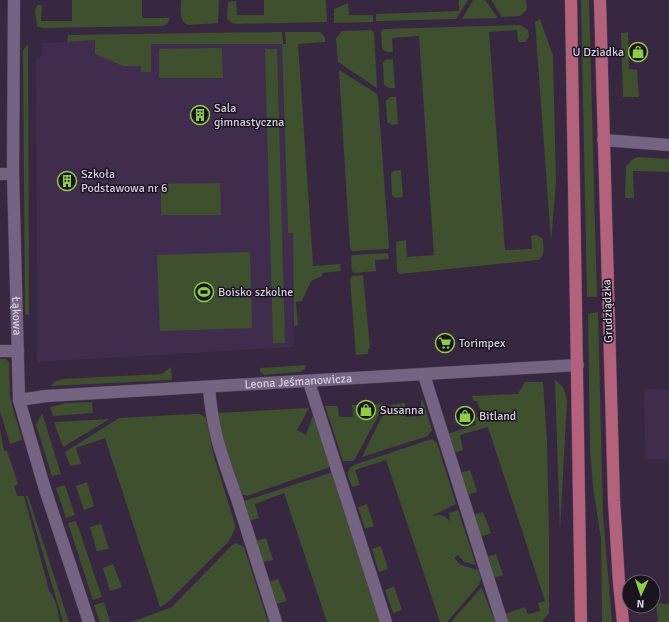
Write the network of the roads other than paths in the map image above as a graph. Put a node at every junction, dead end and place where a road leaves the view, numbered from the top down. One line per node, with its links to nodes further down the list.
1 (14, 0): 7 (street, Łąkowa)
2 (571, 0): 10 (main road)
3 (600, 0): 4 (main road, Grudziądzka)
4 (604, 140): 5 (street); 20 (main road, Grudziądzka)
5 (669, 145)
6 (0, 174): 7 (street)
7 (13, 174): 9 (street, Łąkowa)
8 (0, 351): 9 (street)
9 (18, 351): 14 (street, Łąkowa)
10 (578, 365): 11 (street, Leona Jeśmanowicza); 19 (main road)
11 (424, 375): 12 (street, Leona Jeśmanowicza); 18 (street)
12 (309, 382): 13 (street, Leona Jeśmanowicza); 17 (street)
13 (209, 387): 14 (street, Leona Jeśmanowicza); 16 (street)
14 (19, 400): 15 (street, Łąkowa)
15 (89, 622)
16 (276, 622)
17 (386, 622)
18 (502, 622)
19 (581, 622)
20 (623, 622)

